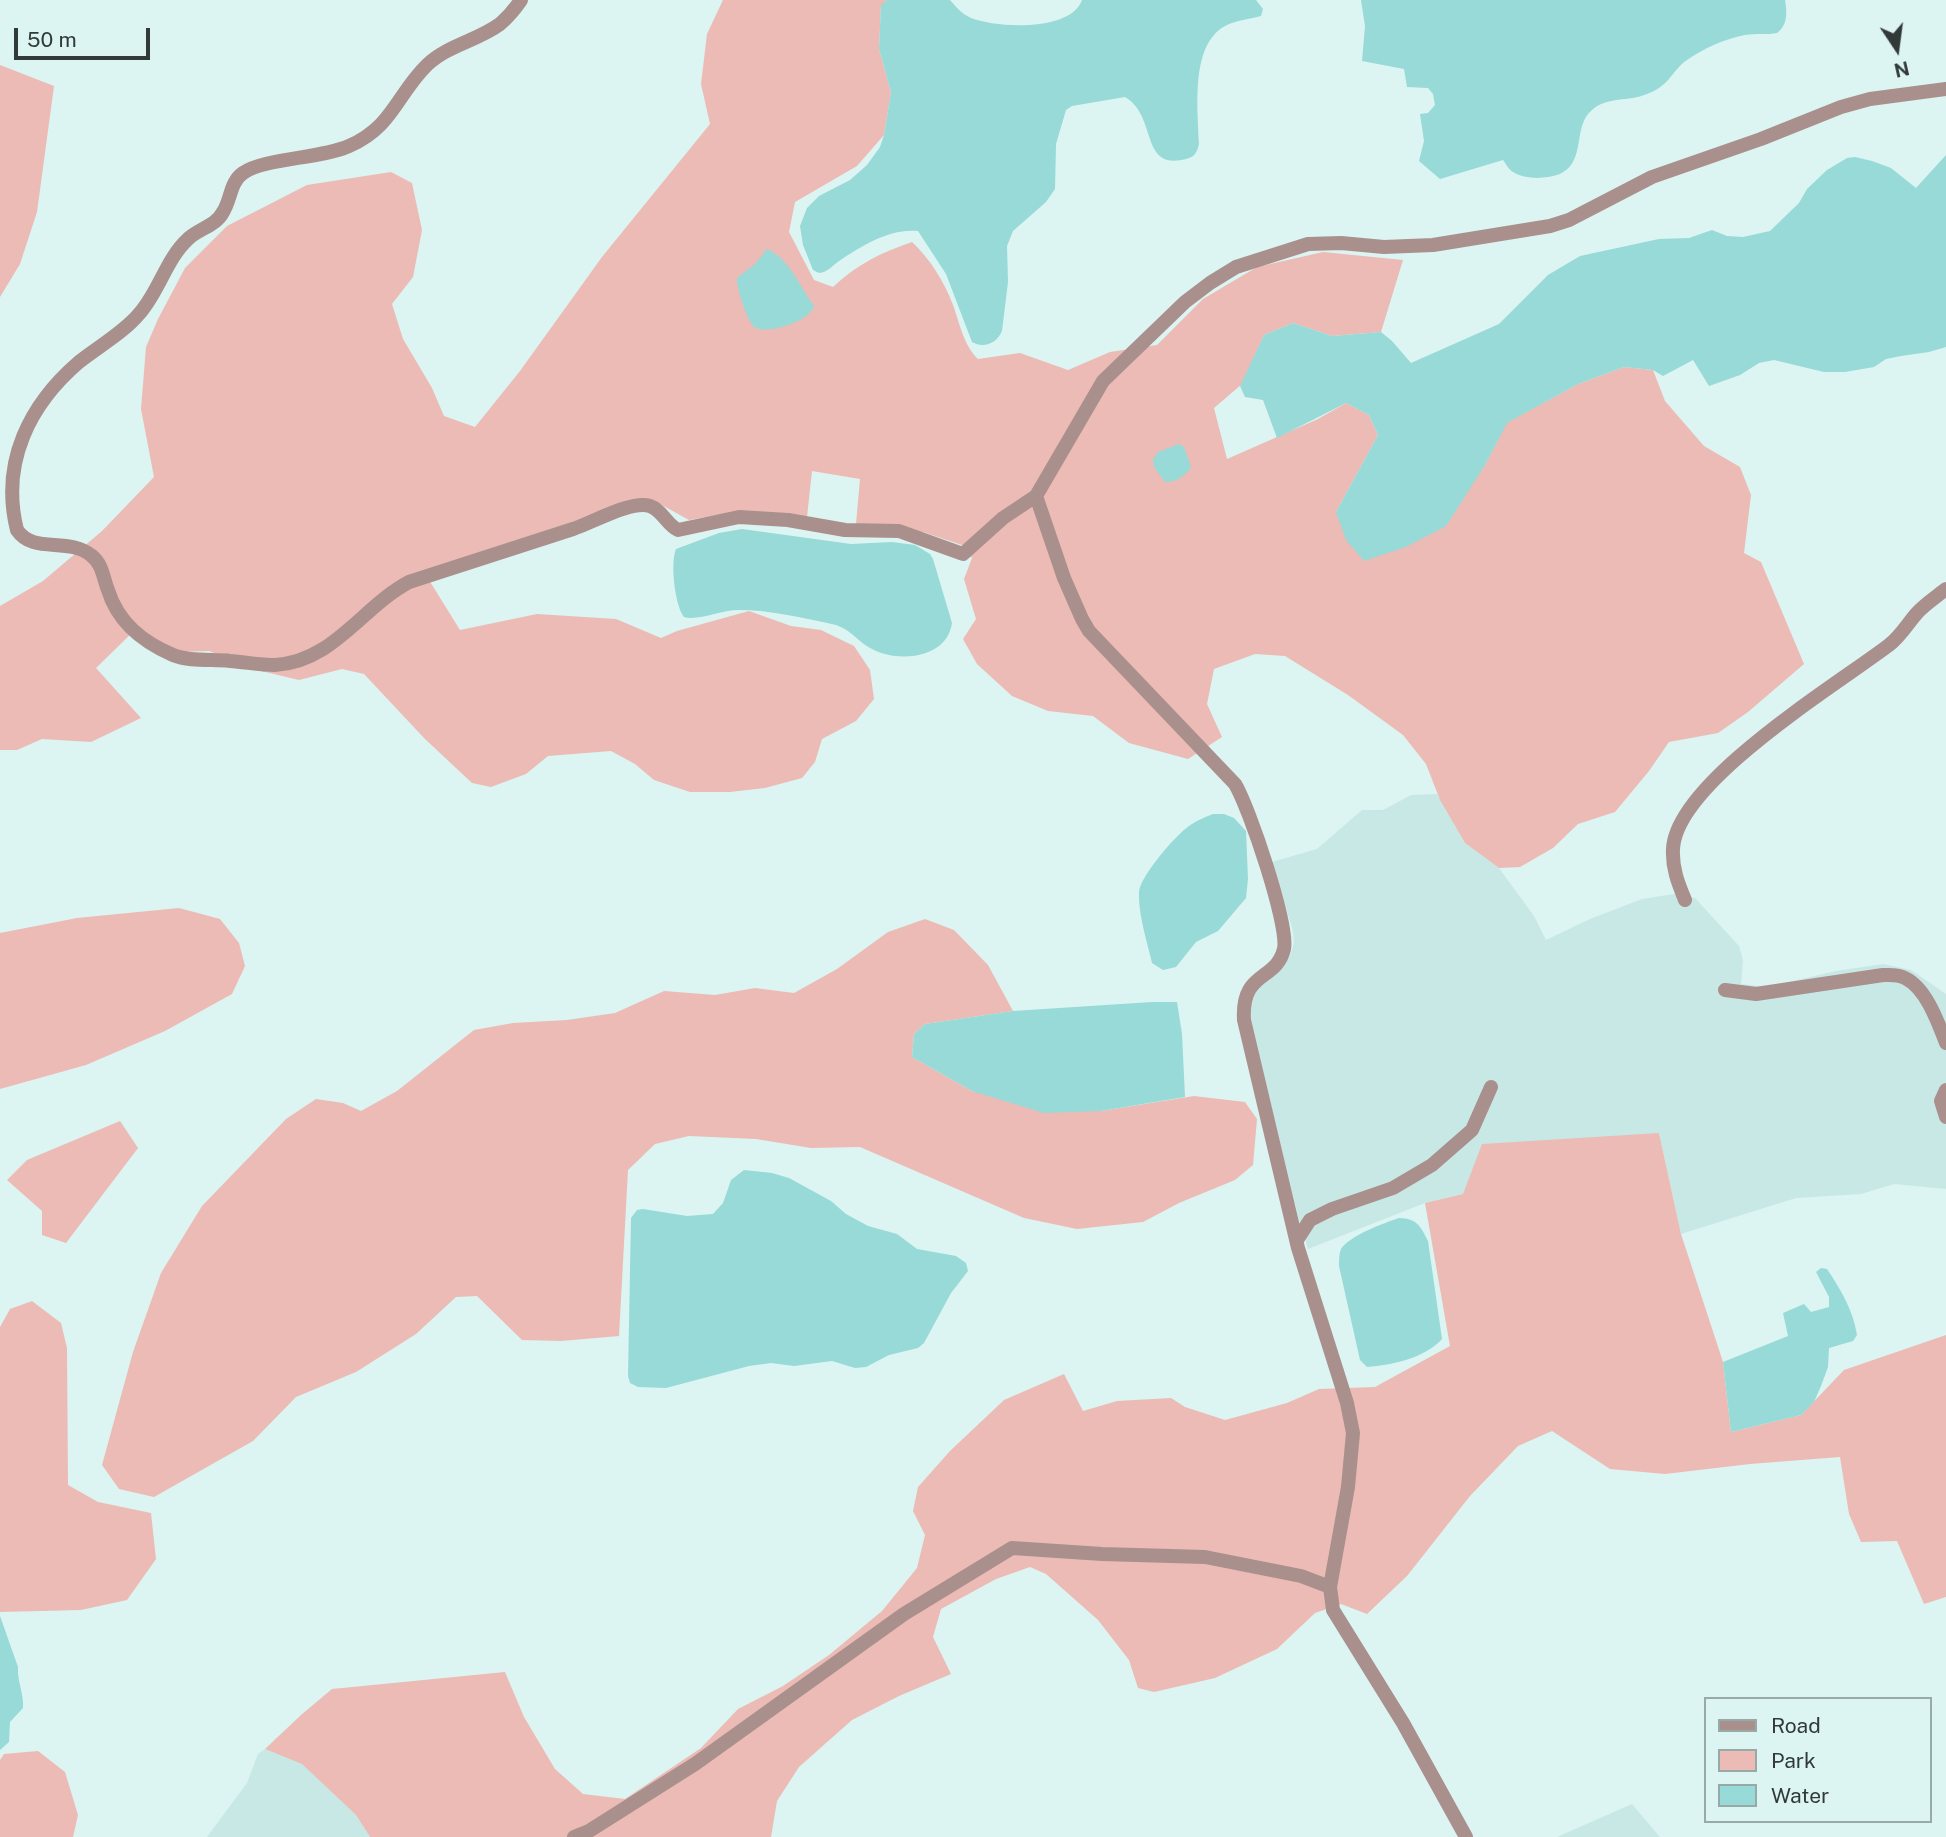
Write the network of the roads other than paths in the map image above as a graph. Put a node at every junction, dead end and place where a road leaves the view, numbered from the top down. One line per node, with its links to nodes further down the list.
1 (521, 0): 3 (street)
2 (1946, 89): 4 (street)
3 (2, 495): 4 (street)
4 (1035, 496): 12 (street)
5 (1946, 589): 6 (street)
6 (1685, 900)
7 (1725, 990): 8 (street)
8 (1946, 1043)
9 (1491, 1087): 12 (street)
10 (1946, 1090): 11 (street)
11 (1946, 1116)
12 (1297, 1240): 13 (street)
13 (1330, 1587): 14 (street); 15 (street)
14 (574, 1837)
15 (1466, 1837)

